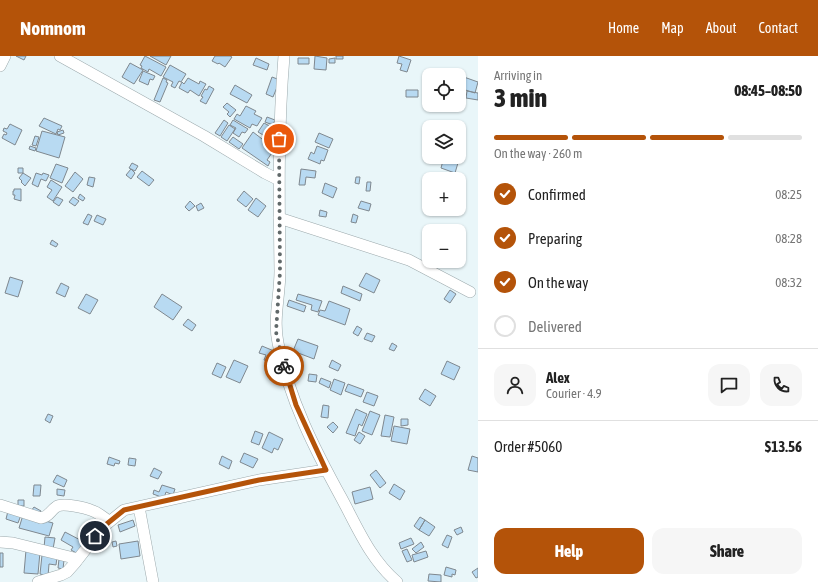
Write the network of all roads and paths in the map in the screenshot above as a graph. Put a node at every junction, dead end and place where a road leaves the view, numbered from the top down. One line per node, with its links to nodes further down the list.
1 (5, 56): 4 (street)
2 (60, 56): 5 (street)
3 (284, 56): 5 (street)
4 (0, 66)
5 (279, 180): 6 (street)
6 (279, 218): 7 (street); 8 (street)
7 (470, 292)
8 (326, 470): 10 (street); 16 (street)
9 (0, 505): 11 (street)
10 (139, 507): 11 (street); 15 (street)
11 (109, 521): 13 (street)
12 (0, 542): 13 (street)
13 (78, 559): 14 (street)
14 (38, 582)
15 (154, 582)
16 (397, 582)

